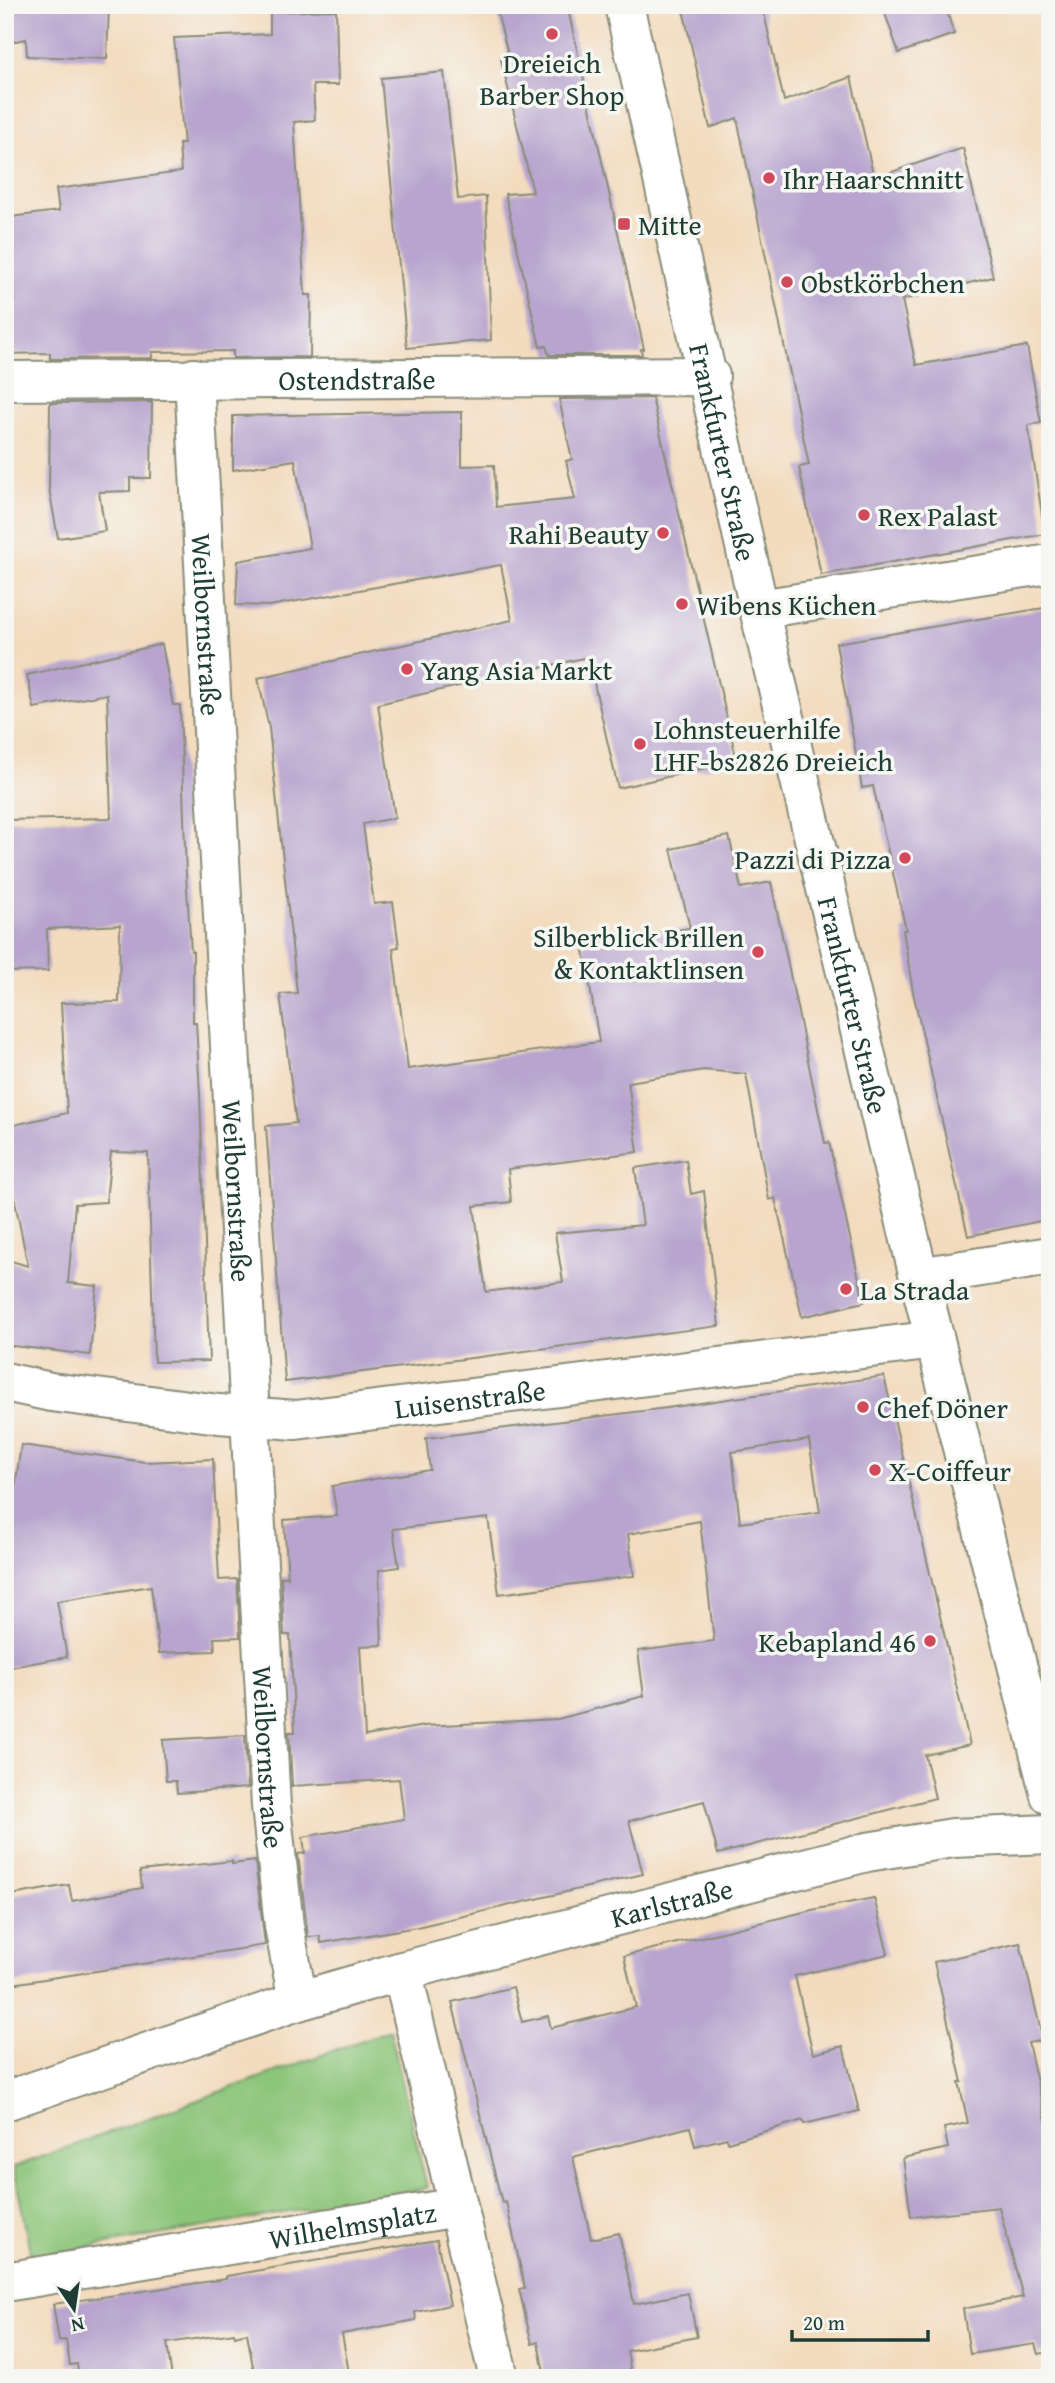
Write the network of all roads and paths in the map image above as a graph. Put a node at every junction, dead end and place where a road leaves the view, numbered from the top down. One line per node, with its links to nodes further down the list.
1 (624, 5): 2 (street, Frankfurter Straße)
2 (710, 376): 3 (street, Ostendstraße); 6 (street, Frankfurter Straße)
3 (194, 378): 4 (street, Ostendstraße); 11 (street, Weilbornstraße)
4 (5, 382)
5 (1050, 564): 6 (street)
6 (760, 609): 8 (street, Frankfurter Straße)
7 (1050, 1256): 8 (street)
8 (919, 1276): 9 (street, Frankfurter Straße)
9 (935, 1339): 11 (street, Luisenstraße); 12 (street, Frankfurter Straße)
10 (5, 1382): 11 (street, Luisenstraße)
11 (252, 1417): 15 (street, Weilbornstraße)
12 (1050, 1795)
13 (1050, 1834): 14 (street, Karlstraße)
14 (402, 1971): 15 (street, Karlstraße); 17 (street, Wilhelmsplatz)
15 (298, 2001): 16 (street)
16 (5, 2101)
17 (458, 2207): 18 (street, Wilhelmsplatz); 19 (street)
18 (5, 2282)
19 (499, 2378)

